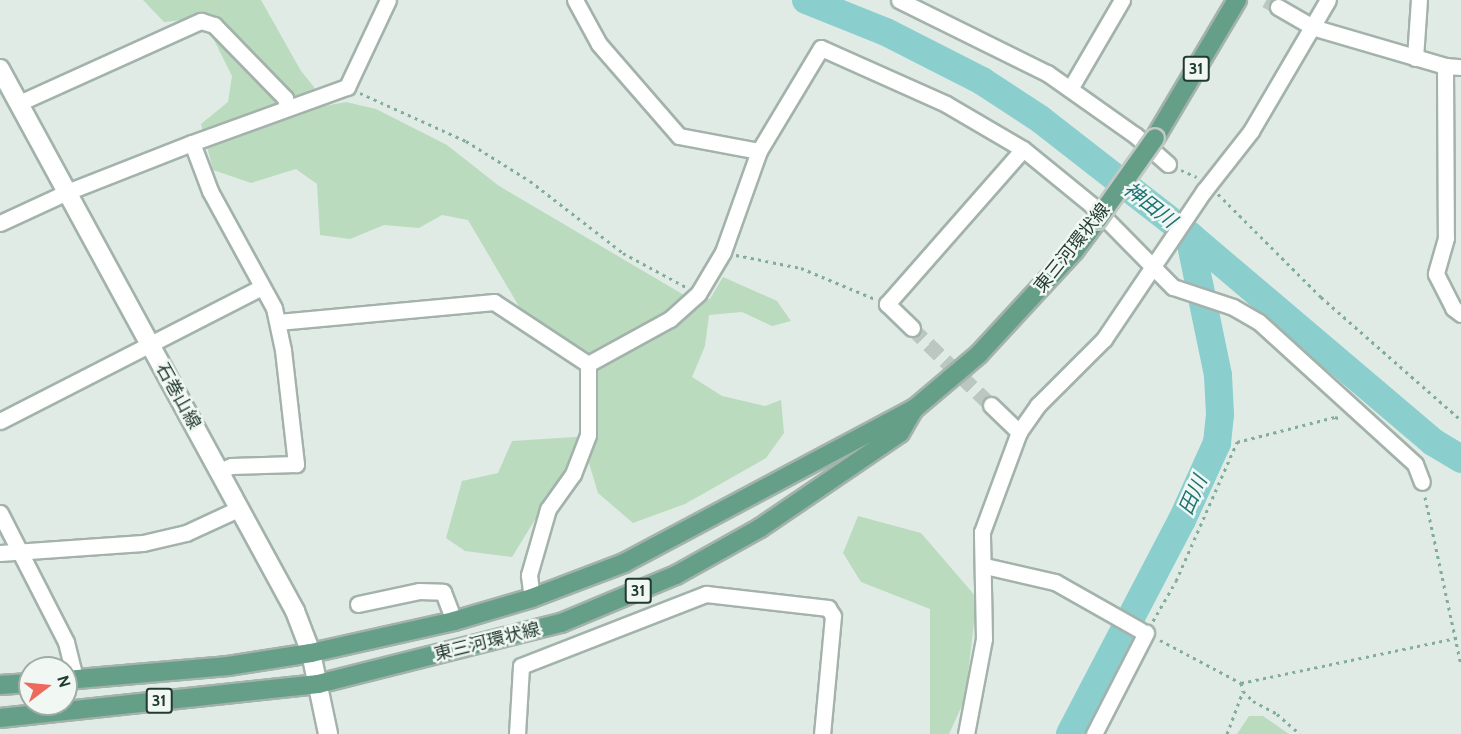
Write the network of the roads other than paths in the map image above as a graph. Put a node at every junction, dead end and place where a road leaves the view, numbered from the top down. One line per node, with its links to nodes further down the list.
1 (388, 0): 16 (street)
2 (575, 0): 19 (street)
3 (899, 0): 14 (street)
4 (1122, 0): 14 (street)
5 (1237, 0): 31 (main road, 東三河環状線 / 31, bridge)
6 (1328, 0): 9 (street)
7 (1419, 0): 10 (street)
8 (1278, 7): 9 (street)
9 (1312, 27): 10 (street); 23 (street)
10 (1415, 58): 11 (street)
11 (1445, 66): 12 (street); 25 (street)
12 (1461, 67)
13 (0, 69): 15 (main road, 石巻山線)
14 (1070, 89): 20 (street)
15 (19, 104): 16 (street); 21 (main road, 石巻山線)
16 (286, 106): 17 (street)
17 (192, 143): 21 (street); 24 (street)
18 (1023, 148): 19 (street); 23 (street); 27 (street)
19 (759, 150): 29 (street)
20 (1168, 164)
21 (67, 192): 22 (street); 28 (main road, 石巻山線)
22 (0, 224)
23 (1153, 266): 33 (street); 35 (street)
24 (262, 287): 26 (street); 28 (street)
25 (1461, 314)
26 (278, 322): 29 (street); 34 (street)
27 (912, 328)
28 (150, 346): 32 (street); 34 (main road, 石巻山線)
29 (588, 364): 41 (street)
30 (991, 405): 33 (street)
31 (914, 409): 41 (main road, 東三河環状線 / 31); 48 (main road, 東三河環状線 / 31)
32 (0, 422)
33 (1018, 432): 40 (street)
34 (220, 471): 36 (main road, 石巻山線)
35 (1422, 482)
36 (238, 508): 38 (street); 44 (main road, 石巻山線)
37 (0, 513): 38 (street)
38 (18, 552): 39 (street); 45 (street)
39 (0, 553)
40 (985, 566): 54 (street); 55 (street)
41 (532, 598): 43 (main road, 東三河環状線 / 31)
42 (358, 604): 43 (street)
43 (454, 621): 44 (main road, 東三河環状線 / 31)
44 (311, 653): 46 (main road, 東三河環状線 / 31); 48 (main road, 石巻山線)
45 (68, 656)
46 (78, 679)
47 (18, 684): 49 (main road)
48 (318, 684): 50 (main road, 東三河環状線 / 31); 51 (main road, 石巻山線)
49 (0, 685)
50 (0, 718)
51 (328, 734)
52 (517, 734): 53 (street)
53 (822, 734)
54 (966, 734)
55 (1094, 734)

